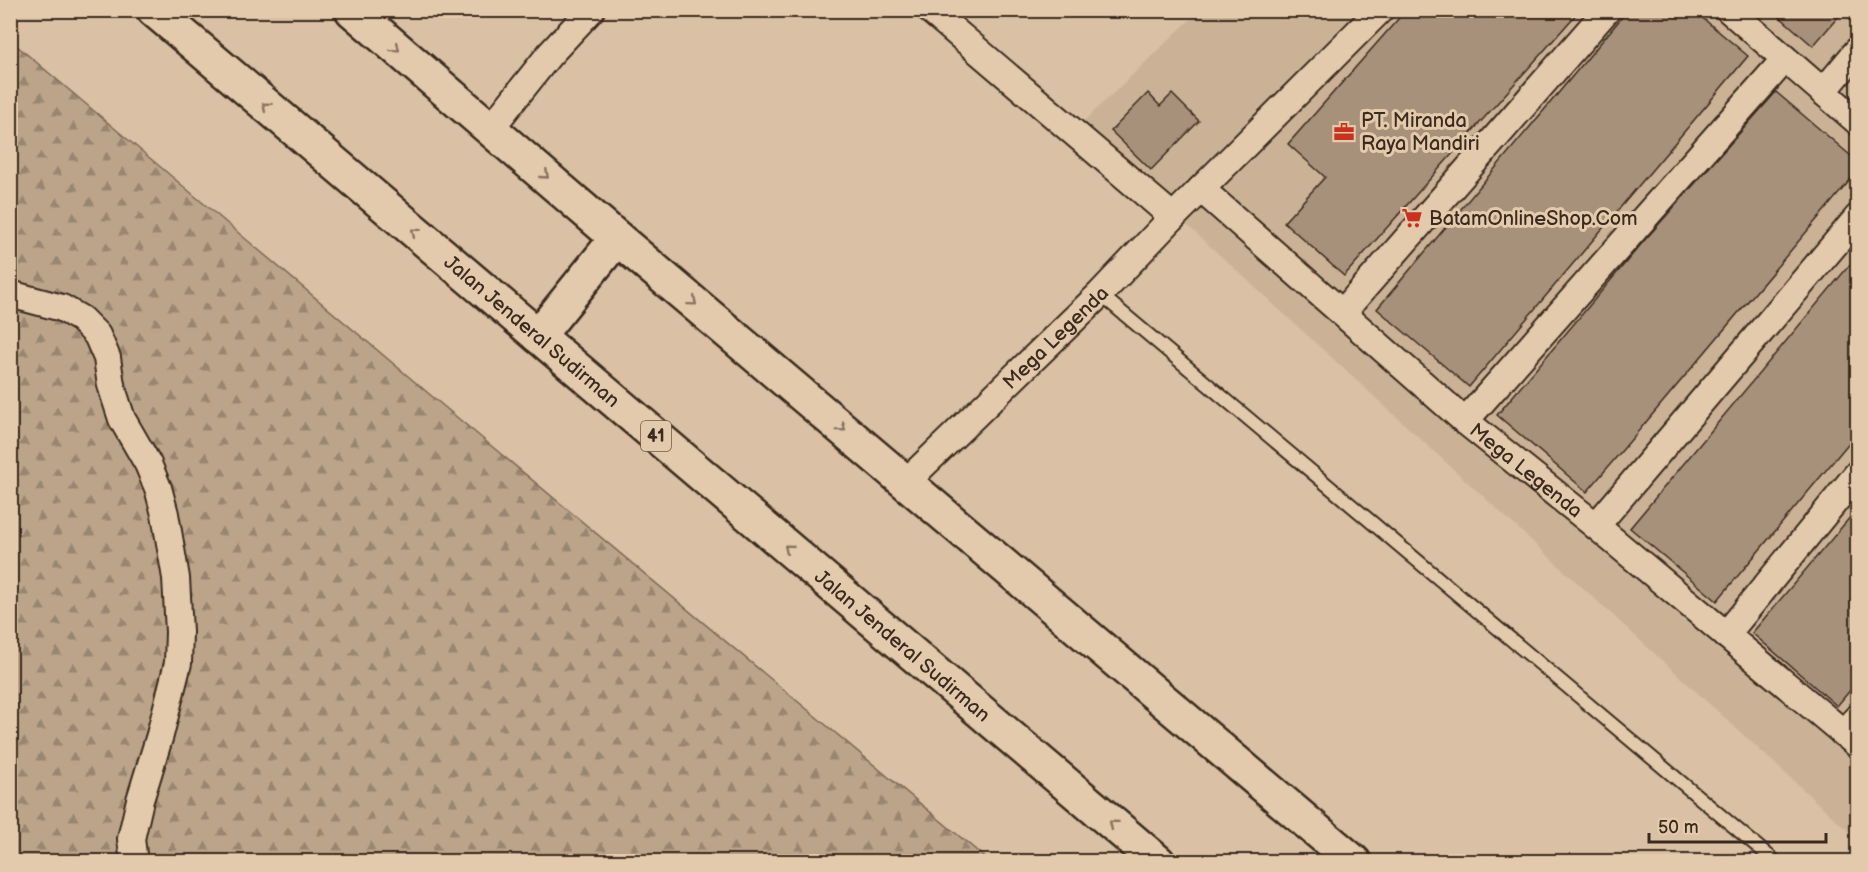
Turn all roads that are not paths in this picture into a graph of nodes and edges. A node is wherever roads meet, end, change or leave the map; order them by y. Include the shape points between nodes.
1 (154, 10) edge
2 (352, 10) edge
3 (591, 10) edge
4 (1380, 10) edge
5 (1607, 10) edge
6 (1729, 10) edge
7 (934, 12) edge
8 (1857, 50) edge
9 (1785, 59) junction
10 (1823, 92) junction
11 (1857, 122) edge
12 (491, 128) junction
13 (1201, 189) junction
14 (1173, 217) junction
15 (1857, 217) edge
16 (617, 238) junction
17 (10, 294) edge
18 (1100, 294) junction
19 (1343, 312) junction
20 (538, 336) junction
21 (1465, 421) junction
22 (1857, 473) edge
23 (906, 482) junction
24 (1596, 526) junction
25 (1726, 635) junction
26 (1853, 732) edge
27 (134, 861) edge
28 (1158, 861) edge
29 (1354, 861) edge
30 (1776, 861) edge

20 -> 1 highway, Jalan Jenderal Sudirman / 41
2 -> 12 highway
3 - 12 street
4 - 13 street, Mega Legenda
5 - 19 street
6 - 9 street
7 - 14 street
8 - 10 street
9 - 10 street
9 - 21 street
10 - 11 street
12 -> 16 highway
13 - 14 street, Mega Legenda
13 - 19 street, Mega Legenda
14 - 18 street, Mega Legenda
15 - 24 street
16 - 20 highway
16 -> 23 highway
17 - 27 street via 62,308 97,335 107,358 122,419 148,464 165,514 176,578 178,663 131,839
18 - 23 street, Mega Legenda
18 - 30 lane
19 - 21 street, Mega Legenda
28 -> 20 highway, Jalan Jenderal Sudirman / 41
21 - 24 street, Mega Legenda
22 - 25 street
23 - 29 highway
24 - 25 street, Mega Legenda
25 - 26 street, Mega Legenda

